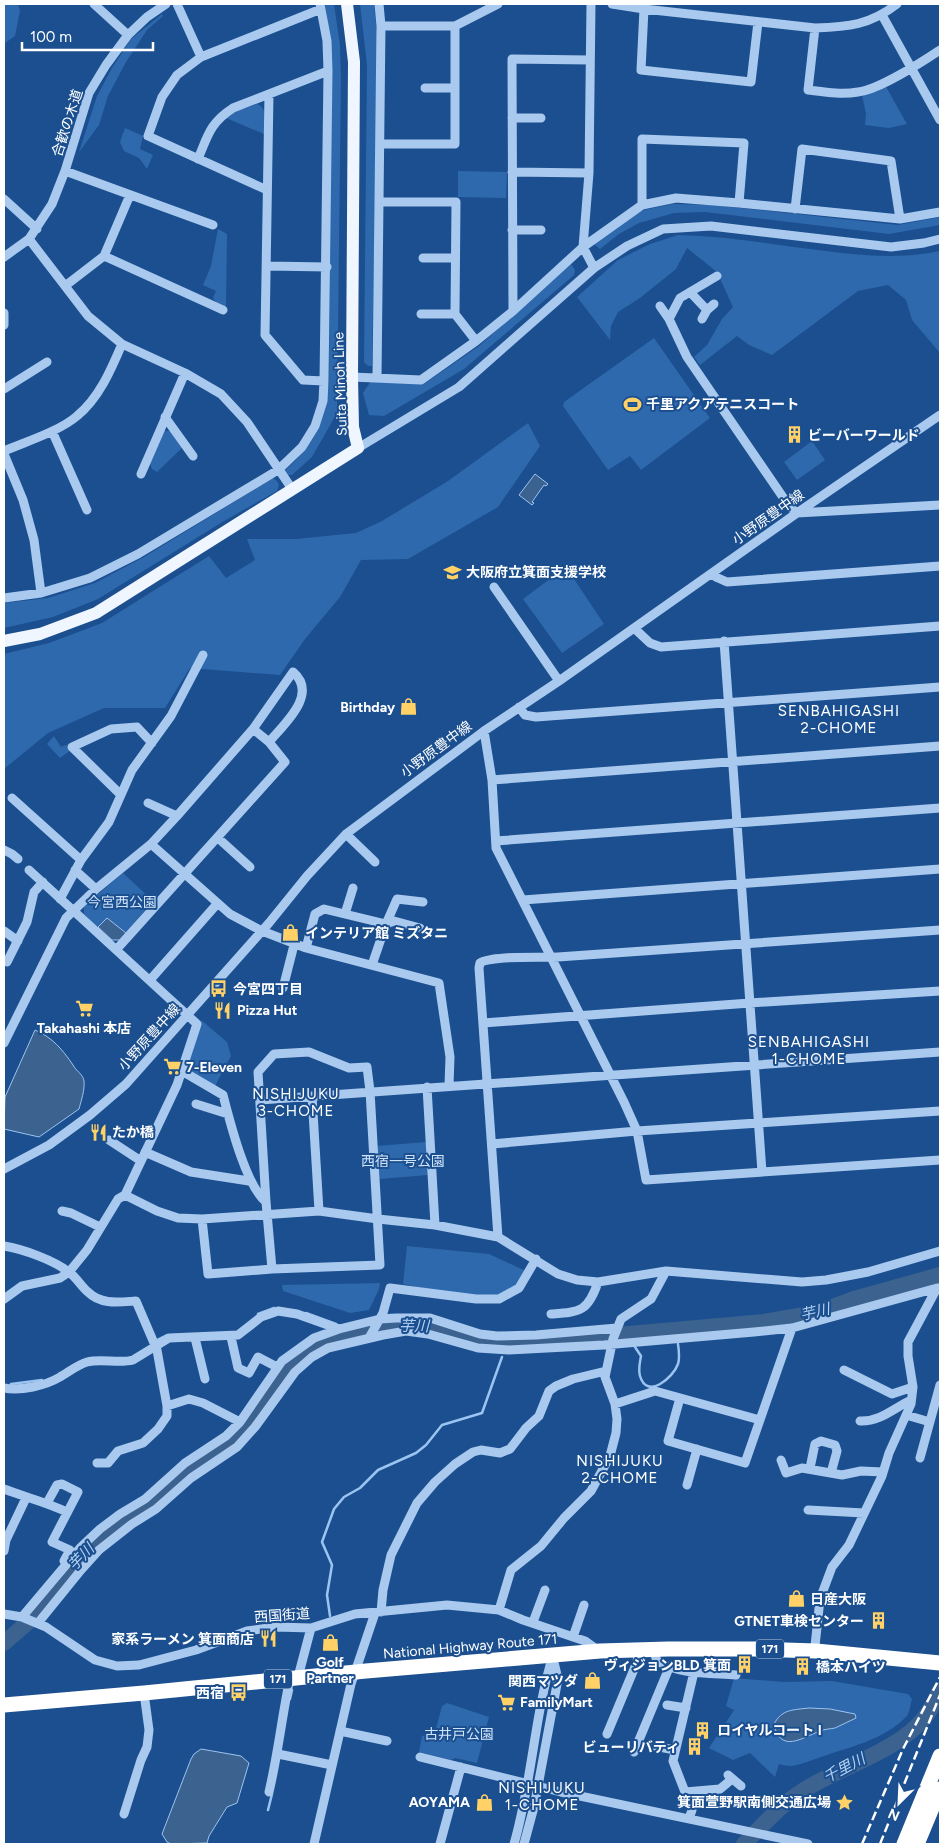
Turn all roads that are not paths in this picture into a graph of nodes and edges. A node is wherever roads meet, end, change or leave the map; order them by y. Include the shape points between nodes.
1 (94, 4) edge
2 (166, 4) edge
3 (178, 4) edge
4 (347, 4) edge
5 (379, 4) edge
6 (498, 4) edge
7 (592, 4) edge
8 (612, 4) edge
9 (897, 4) edge
10 (320, 6) edge
11 (644, 9) junction
12 (882, 15) junction
13 (758, 22) junction
14 (381, 26) junction
15 (455, 26) junction
16 (815, 28) junction
17 (128, 35) junction
18 (940, 50) edge
19 (201, 57) junction
20 (590, 60) junction
21 (911, 67) junction
22 (328, 71) junction
23 (425, 88) dead end
24 (455, 88) junction
25 (270, 94) junction
26 (512, 118) junction
27 (541, 118) dead end
28 (940, 120) edge
29 (380, 144) junction
30 (198, 159) junction
31 (66, 171) junction
32 (512, 172) junction
33 (589, 173) junction
34 (267, 190) junction
35 (130, 195) junction
36 (4, 199) edge
37 (380, 202) junction
38 (739, 203) junction
39 (642, 205) junction
40 (795, 209) junction
41 (940, 212) edge
42 (900, 220) junction
43 (213, 225) dead end
44 (36, 228) junction
45 (512, 230) junction
46 (540, 230) dead end
47 (29, 239) junction
48 (940, 239) edge
49 (583, 247) junction
50 (104, 256) junction
51 (4, 257) edge
52 (423, 258) dead end
53 (455, 258) junction
54 (268, 266) junction
55 (327, 268) junction
56 (594, 268) junction
57 (716, 276) dead end
58 (65, 286) junction
59 (690, 292) junction
60 (660, 306) dead end
61 (223, 310) dead end
62 (513, 310) junction
63 (4, 313) edge
64 (421, 314) dead end
65 (455, 314) junction
66 (669, 319) junction
67 (702, 319) dead end
68 (4, 325) edge
69 (476, 341) junction
70 (122, 344) junction
71 (48, 362) dead end
72 (185, 373) junction
73 (352, 377) junction
74 (377, 378) junction
75 (324, 381) junction
76 (4, 389) edge
77 (940, 415) edge
78 (165, 417) junction
79 (52, 431) junction
80 (358, 448) junction
81 (4, 453) edge
82 (193, 456) dead end
83 (278, 470) junction
84 (141, 474) dead end
85 (292, 490) junction
86 (940, 505) edge
87 (87, 510) dead end
88 (798, 513) junction
89 (940, 566) edge
90 (711, 574) junction
91 (494, 587) dead end
92 (41, 593) junction
93 (4, 598) edge
94 (940, 626) edge
95 (634, 628) junction
96 (4, 641) edge
97 (724, 641) junction
98 (203, 655) dead end
99 (559, 681) junction
100 (940, 687) edge
101 (728, 704) junction
102 (519, 708) junction
103 (253, 728) junction
104 (484, 731) junction
105 (269, 742) junction
106 (152, 743) junction
107 (940, 746) edge
108 (732, 762) junction
109 (492, 780) junction
110 (121, 795) junction
111 (12, 798) dead end
112 (148, 803) dead end
113 (940, 808) edge
114 (178, 816) junction
115 (737, 824) junction
116 (346, 834) junction
117 (218, 838) junction
118 (496, 841) junction
119 (151, 844) junction
120 (4, 850) edge
121 (18, 859) dead end
122 (81, 860) junction
123 (375, 862) dead end
124 (250, 867) dead end
125 (940, 868) edge
126 (29, 870) dead end
127 (75, 870) junction
128 (184, 874) junction
129 (42, 882) junction
130 (741, 884) junction
131 (353, 888) dead end
132 (96, 889) junction
133 (60, 899) junction
134 (522, 900) junction
135 (423, 902) dead end
136 (217, 904) junction
137 (74, 910) junction
138 (345, 914) junction
139 (386, 924) junction
140 (420, 928) dead end
141 (262, 930) junction
142 (940, 930) edge
143 (4, 931) edge
144 (18, 941) junction
145 (294, 944) junction
146 (745, 944) junction
147 (306, 948) junction
148 (116, 950) junction
149 (552, 957) junction
150 (7, 962) dead end
151 (372, 965) junction
152 (150, 980) junction
153 (283, 988) dead end
154 (940, 991) edge
155 (750, 1003) junction
156 (187, 1014) junction
157 (581, 1016) junction
158 (483, 1023) junction
159 (4, 1039) edge
160 (940, 1052) edge
161 (754, 1066) junction
162 (182, 1071) junction
163 (611, 1076) junction
164 (487, 1082) junction
165 (449, 1085) junction
166 (427, 1087) junction
167 (370, 1091) junction
168 (312, 1096) junction
169 (260, 1100) junction
170 (196, 1104) dead end
171 (940, 1111) edge
172 (228, 1114) junction
173 (758, 1124) junction
174 (637, 1131) junction
175 (109, 1140) dead end
176 (492, 1144) junction
177 (145, 1152) junction
178 (940, 1160) edge
179 (141, 1161) junction
180 (4, 1169) edge
181 (762, 1172) junction
182 (249, 1181) junction
183 (125, 1195) junction
184 (266, 1202) junction
185 (62, 1211) dead end
186 (319, 1211) junction
187 (268, 1215) junction
188 (202, 1219) junction
189 (378, 1219) junction
190 (435, 1225) junction
191 (100, 1227) junction
192 (498, 1237) junction
193 (4, 1246) edge
194 (940, 1251) edge
195 (536, 1259) junction
196 (272, 1269) junction
197 (666, 1271) junction
198 (69, 1272) junction
199 (598, 1282) junction
200 (938, 1288) edge
201 (4, 1300) edge
202 (551, 1314) dead end
203 (379, 1321) junction
204 (792, 1328) junction
205 (339, 1329) junction
206 (617, 1329) junction
207 (371, 1335) junction
208 (231, 1336) junction
209 (195, 1338) junction
210 (612, 1341) junction
211 (156, 1346) junction
212 (278, 1367) junction
213 (844, 1370) dead end
214 (606, 1371) junction
215 (205, 1379) dead end
216 (940, 1385) edge
217 (913, 1387) junction
218 (4, 1388) edge
219 (680, 1398) junction
220 (911, 1400) junction
221 (614, 1404) junction
222 (168, 1406) junction
223 (906, 1415) junction
224 (760, 1420) junction
225 (860, 1421) dead end
226 (240, 1422) junction
227 (930, 1422) junction
228 (697, 1449) junction
229 (920, 1458) dead end
230 (782, 1460) dead end
231 (97, 1463) dead end
232 (810, 1468) junction
233 (883, 1472) junction
234 (831, 1473) junction
235 (687, 1485) dead end
236 (4, 1489) edge
237 (26, 1498) junction
238 (47, 1503) junction
239 (808, 1510) dead end
240 (66, 1512) junction
241 (864, 1513) junction
242 (4, 1551) edge
243 (61, 1569) junction
244 (545, 1590) dead end
245 (584, 1605) dead end
246 (500, 1610) junction
247 (378, 1612) junction
248 (4, 1614) edge
249 (23, 1617) junction
250 (36, 1622) junction
251 (532, 1622) junction
252 (311, 1628) junction
253 (573, 1637) junction
254 (646, 1650) junction
255 (816, 1651) junction
256 (600, 1652) junction
257 (553, 1655) junction
258 (940, 1662) edge
259 (669, 1668) junction
260 (355, 1672) junction
261 (694, 1672) junction
262 (736, 1675) dead end
263 (294, 1678) junction
264 (144, 1693) junction
265 (4, 1705) edge
266 (667, 1705) dead end
267 (686, 1708) junction
268 (340, 1730) junction
269 (606, 1734) dead end
270 (387, 1741) dead end
271 (654, 1746) dead end
272 (675, 1750) junction
273 (634, 1752) dead end
274 (278, 1754) junction
275 (940, 1756) edge
276 (420, 1757) dead end
277 (332, 1765) junction
278 (461, 1767) junction
279 (528, 1783) junction
280 (538, 1786) junction
281 (741, 1786) dead end
282 (940, 1789) edge
283 (269, 1792) dead end
284 (685, 1792) junction
285 (124, 1814) dead end
286 (940, 1816) edge
287 (690, 1819) junction
288 (314, 1844) edge
289 (440, 1844) edge
290 (514, 1844) edge
291 (524, 1844) edge
292 (808, 1844) edge
293 (904, 1844) edge
294 (917, 1844) edge
295 (928, 1844) edge

1 - 17 street
2 - 17 street, 合歓の木道
3 - 19 street
4 - 73 main road, Suita Minoh Line via 354,62
5 - 14 street
6 - 15 street
7 - 20 street
8 - 11 street
9 - 12 street
10 - 19 street
10 - 22 street via 327,41
11 - 13 street
11 - 13 street via 641,70 751,82
12 - 16 street via 863,23
12 - 21 street
13 - 16 street
14 - 15 street
14 - 29 street
15 - 24 street
16 - 21 street via 808,90 843,94 859,92 875,88
17 - 31 street, 合歓の木道 via 90,93
18 - 21 street
19 - 30 street via 177,75 162,97 148,136
20 - 26 street via 512,59
20 - 33 street
21 - 28 street
22 - 25 street
22 - 55 street
23 - 24 street
24 - 29 street via 455,144
25 - 30 street via 221,116 211,127
25 - 34 street
26 - 27 street
26 - 32 street
29 - 37 street
30 - 34 street
31 - 35 street
31 - 44 street, 合歓の木道 via 52,204
32 - 33 street
32 - 45 street
33 - 49 street
34 - 54 street
35 - 43 street
35 - 50 street
36 - 44 street
37 - 53 street via 456,202
37 - 74 street
38 - 39 street via 676,198
38 - 39 street via 744,143 642,139
38 - 40 street
39 - 49 street
40 - 42 street
40 - 42 street via 802,149 891,161
41 - 42 street
44 - 47 street, 合歓の木道
45 - 46 street
45 - 62 street
47 - 51 street, 合歓の木道
47 - 58 street
48 - 56 street via 890,247 711,226 663,229 627,246
49 - 56 street
49 - 62 street
50 - 58 street
50 - 61 street
52 - 53 street
53 - 65 street
54 - 55 street
54 - 75 street via 266,335 302,380
55 - 75 street
56 - 80 street via 459,387
57 - 59 street
58 - 70 street via 88,316
59 - 66 street via 680,298
59 - 67 street via 711,307
60 - 66 street
62 - 69 street
63 - 68 street
64 - 65 street
65 - 69 street
66 - 88 street via 687,357 789,506
69 - 74 street via 421,380
70 - 72 street
70 - 79 street via 99,392 77,417
71 - 76 street
72 - 78 street
72 - 83 street via 221,394 246,422
73 - 74 street
73 - 80 main road, Suita Minoh Line
75 - 83 street via 315,426 302,447
77 - 88 street, 小野原豊中線
78 - 82 street
78 - 84 street
79 - 81 street
79 - 87 street
80 - 85 main road, Suita Minoh Line
81 - 92 street via 23,500 34,540
83 - 85 street
83 - 92 street via 138,554 90,578
85 - 96 main road, Suita Minoh Line via 96,613 40,634
86 - 88 street
88 - 90 street, 小野原豊中線
89 - 90 street via 728,582
90 - 95 street, 小野原豊中線
91 - 99 street
92 - 93 street
94 - 97 street
95 - 97 street via 650,643 661,647
95 - 99 street, 小野原豊中線
97 - 101 street
98 - 106 street via 171,716
99 - 102 street, 小野原豊中線
100 - 101 street
101 - 102 street via 536,717 525,715
101 - 108 street
102 - 104 street, 小野原豊中線
103 - 105 street
103 - 105 street via 293,672 301,678 300,705
103 - 114 street
104 - 109 street
104 - 116 street, 小野原豊中線
105 - 117 street via 285,762
106 - 110 street via 132,770
106 - 110 street via 137,727 111,729 72,747
107 - 108 street
108 - 109 street
108 - 115 street
109 - 118 street
110 - 122 street via 109,822
111 - 122 street
112 - 114 street
113 - 115 street
114 - 119 street
115 - 118 street
115 - 130 street
116 - 123 street
116 - 141 street, 小野原豊中線
117 - 124 street
117 - 128 street
118 - 134 street via 496,848
119 - 128 street
119 - 132 street
120 - 121 street
122 - 127 street
125 - 130 street
126 - 129 street
127 - 132 street
127 - 133 street
128 - 136 street
128 - 148 street
129 - 133 street
129 - 144 street via 34,892 27,922
130 - 134 street
130 - 146 street
131 - 138 street
132 - 137 street
133 - 137 street
134 - 149 street
135 - 139 street via 397,899
136 - 141 street
136 - 152 street
137 - 148 street
137 - 159 street via 66,918
138 - 139 street
138 - 147 street via 324,909 315,914
139 - 140 street via 394,922
139 - 151 street
141 - 145 street
141 - 156 street, 小野原豊中線
142 - 146 street
143 - 144 street
144 - 150 street
145 - 147 street
145 - 153 street
146 - 149 street
146 - 155 street
147 - 151 street
148 - 152 street
149 - 157 street
149 - 158 street via 481,962
151 - 165 street via 439,983 450,1057
152 - 156 street
154 - 155 street
155 - 157 street
155 - 161 street
156 - 162 street via 197,1024
156 - 180 street, 小野原豊中線 via 126,1084 90,1115 49,1146
157 - 158 street
157 - 163 street
158 - 164 street
160 - 161 street
161 - 163 street
161 - 173 street
162 - 172 street via 223,1095
162 - 177 street
163 - 164 street
163 - 174 street
164 - 165 street
164 - 176 street
165 - 166 street
166 - 167 street
166 - 190 street
167 - 168 street
167 - 169 street via 366,1067 349,1068 309,1052 274,1054 258,1072
167 - 189 street
168 - 169 street
168 - 186 street
169 - 184 street
170 - 172 street
171 - 173 street
172 - 182 street
173 - 174 street
173 - 181 street
174 - 176 street
174 - 181 street via 646,1180
175 - 179 street
176 - 192 street
177 - 179 street
177 - 182 street via 191,1172
178 - 181 street
179 - 183 street
182 - 184 street
183 - 188 street via 178,1218
183 - 191 street via 118,1199
184 - 187 street
185 - 191 street
186 - 187 street
186 - 189 street
187 - 188 street
187 - 196 street
188 - 196 street via 208,1274
189 - 190 street
189 - 196 street via 380,1265
190 - 192 street
191 - 198 street
192 - 195 street
193 - 198 street via 37,1255
194 - 197 street via 868,1272 802,1282
195 - 199 street via 558,1274
195 - 203 street via 519,1288 499,1298 476,1299 390,1288
197 - 199 street
197 - 206 street via 651,1299 623,1317
198 - 201 street via 60,1278 22,1286
198 - 211 street via 98,1299 136,1301
199 - 202 street via 593,1296 583,1308
200 - 204 street
200 - 217 street via 908,1342
203 - 205 street
203 - 206 street via 430,1318 497,1336
203 - 207 street
204 - 210 street
204 - 224 street
205 - 208 street via 297,1314 278,1312 266,1315 243,1332
205 - 212 street via 307,1342
206 - 210 street
207 - 210 street via 413,1331 478,1348 509,1350
207 - 250 street via 328,1348 306,1362 237,1447 107,1543
208 - 209 street
208 - 212 street via 238,1368 250,1373 258,1357
209 - 211 street via 169,1338
209 - 215 street
210 - 214 street
211 - 218 street via 127,1362 90,1361 49,1382
211 - 222 street
212 - 226 street
213 - 217 street via 892,1394
214 - 221 street via 606,1385
214 - 247 street via 556,1386 549,1391 538,1417 509,1450 500,1453 477,1451 455,1464 435,1482 417,1503 391,1555
216 - 227 street
217 - 220 street
219 - 221 street via 655,1391
219 - 224 street
219 - 228 street via 668,1441
220 - 223 street
220 - 225 street via 870,1422
221 - 246 street via 617,1424 612,1452 597,1483 541,1546 512,1568
222 - 226 street via 189,1400 203,1403
222 - 231 street via 167,1416 143,1443 118,1451 108,1463
223 - 227 street
223 - 233 street
224 - 228 street via 746,1463
226 - 243 street via 226,1436 179,1468 145,1499 100,1529
227 - 229 street
228 - 235 street
230 - 232 street via 786,1474
232 - 234 street
232 - 234 street via 816,1444 821,1441 835,1445 837,1451
233 - 234 street
233 - 241 street
236 - 237 street
237 - 238 street
237 - 242 street
238 - 240 street
238 - 240 street via 57,1484 62,1484 78,1492
239 - 241 street
240 - 243 street via 52,1542 70,1550
241 - 255 street via 849,1545 832,1567 820,1599
243 - 249 street
244 - 251 street
245 - 253 street
246 - 247 street, 西国街道 via 447,1605
246 - 251 street, 西国街道
247 - 252 street, 西国街道 via 355,1614
247 - 260 street
248 - 249 street, 西国街道
249 - 250 street, 西国街道
250 - 252 street, 西国街道 via 95,1660 124,1667 196,1650 247,1631 276,1627
251 - 253 street, 西国街道
252 - 263 street
253 - 256 street, 西国街道
254 - 255 highway, National Highway Route 171 / 171
254 - 256 highway, National Highway Route 171 / 171
254 - 259 street
254 - 269 street via 637,1662
255 - 258 highway, National Highway Route 171 / 171
256 - 257 highway, National Highway Route 171 / 171
257 - 260 highway, National Highway Route 171 / 171
257 - 279 street via 545,1680
257 - 280 street via 558,1679
259 - 261 street
259 - 273 street
260 - 263 highway, National Highway Route 171 / 171
260 - 268 street
261 - 262 street
261 - 267 street
263 - 264 highway, National Highway Route 171 / 171
263 - 274 street via 282,1718
264 - 265 highway, National Highway Route 171 / 171
264 - 285 street via 150,1730
266 - 267 street
267 - 272 street
268 - 270 street
268 - 277 street
271 - 272 street
272 - 284 street via 673,1761
274 - 277 street
274 - 283 street
275 - 293 highway
276 - 278 street
277 - 288 street
278 - 279 street
278 - 289 street
279 - 280 street
279 - 290 street
280 - 287 street
280 - 291 street
281 - 284 street via 730,1777 720,1789
282 - 294 highway
284 - 287 street via 692,1810
286 - 295 highway
287 - 292 street

